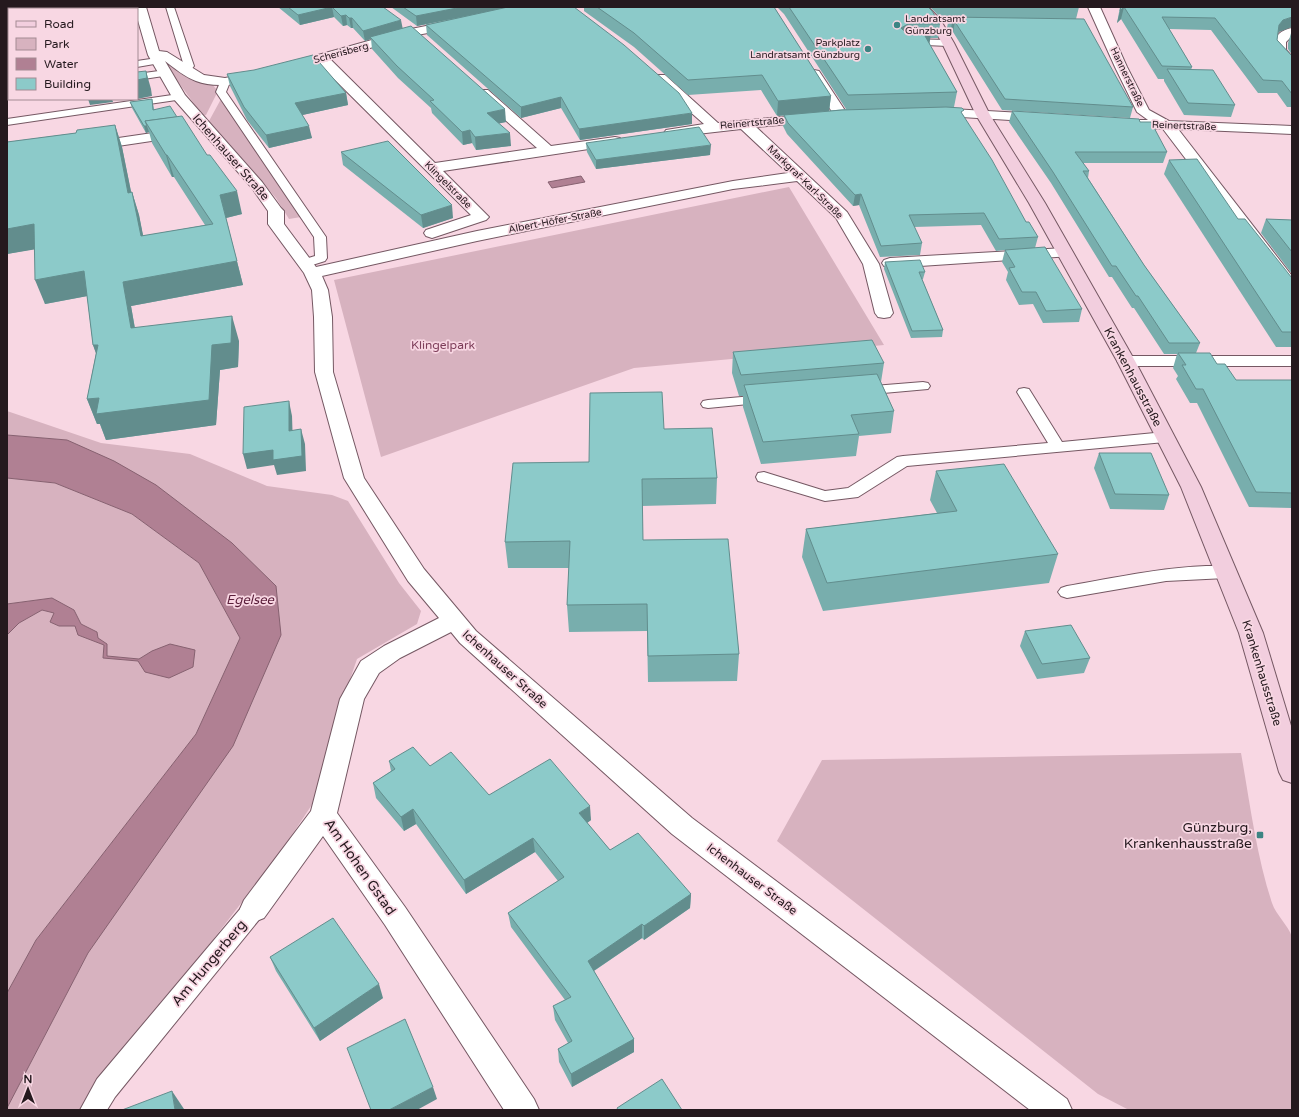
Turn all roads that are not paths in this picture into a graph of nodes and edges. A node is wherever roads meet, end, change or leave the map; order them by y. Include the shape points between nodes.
1 (140, 7) edge
2 (170, 7) edge
3 (921, 7) edge
4 (1094, 7) edge
5 (464, 22) edge
6 (936, 22) junction
7 (403, 23) dead end
8 (951, 23) edge
9 (1086, 24) edge
10 (1102, 25) junction
11 (415, 32) junction
12 (1292, 32) edge
13 (426, 42) edge
14 (906, 42) edge
15 (948, 43) junction
16 (321, 58) junction
17 (160, 64) edge
18 (808, 64) edge
19 (1292, 64) edge
20 (648, 68) edge
21 (138, 76) edge
22 (225, 82) junction
23 (474, 85) edge
24 (179, 97) junction
25 (922, 113) edge
26 (856, 115) edge
27 (983, 115) junction
28 (841, 116) junction
29 (1052, 119) edge
30 (7, 122) edge
31 (1106, 122) edge
32 (744, 124) junction
33 (1168, 126) junction
34 (715, 127) junction
35 (207, 130) junction
36 (1292, 130) edge
37 (655, 135) edge
38 (632, 138) edge
39 (75, 148) edge
40 (547, 150) junction
41 (431, 168) junction
42 (799, 176) junction
43 (1065, 253) junction
44 (355, 263) junction
45 (871, 264) junction
46 (309, 268) junction
47 (1292, 287) edge
48 (884, 313) dead end
49 (1126, 361) junction
50 (1292, 361) edge
51 (923, 386) dead end
52 (851, 392) edge
53 (1024, 392) dead end
54 (780, 398) edge
55 (708, 404) dead end
56 (1165, 437) junction
57 (1058, 447) junction
58 (764, 476) dead end
59 (1226, 572) junction
60 (1067, 592) dead end
61 (454, 620) junction
62 (1292, 772) edge
63 (323, 815) junction
64 (254, 909) joint
65 (93, 1110) edge
66 (523, 1110) edge
67 (1056, 1110) edge

1 - 17 street, Ichenhauser Straße
2 - 17 lane via 189,66
3 - 6 street, Krankenhausstraße
4 - 10 street, Hannerstraße
5 - 11 street, Scherisberg
6 - 8 street
6 - 15 street, Krankenhausstraße
7 - 11 street
9 - 10 street
10 - 33 street, Hannerstraße via 1144,112
11 - 13 street
11 - 16 street, Scherisberg
12 - 19 street via 1287,33 1280,41 1280,51
14 - 15 lane
15 - 27 street, Krankenhausstraße
16 - 22 street, Scherisberg
16 - 41 street, Klingelstraße
17 - 21 lane
17 - 22 street, Scherisberg via 200,78
17 - 24 street, Ichenhauser Straße
18 - 28 street
20 - 34 street
22 - 46 lane via 221,92 320,238 321,258
23 - 40 street
24 - 30 lane
24 - 35 street, Ichenhauser Straße
25 - 27 street
26 - 28 street, Reinertstraße
27 - 29 street
27 - 43 street, Krankenhausstraße
28 - 32 street, Reinertstraße
31 - 33 street, Reinertstraße
32 - 34 street, Reinertstraße
32 - 42 street, Markgraf-Karl-Straße
33 - 36 street, Reinertstraße
33 - 47 street, Hannerstraße
34 - 37 street, Reinertstraße
35 - 39 street
35 - 46 street, Ichenhauser Straße via 257,185 276,211 276,224
38 - 40 street
40 - 41 street
41 - 44 street, Klingelstraße via 480,217 391,246
42 - 44 street, Albert-Höfer-Straße via 725,187
42 - 45 street, Markgraf-Karl-Straße via 842,215
43 - 45 street
43 - 49 street, Krankenhausstraße
44 - 46 street, Albert-Höfer-Straße
45 - 48 street, Markgraf-Karl-Straße
46 - 61 street, Ichenhauser Straße via 320,290 324,372 354,478 416,575
49 - 50 street
49 - 56 street, Krankenhausstraße
51 - 52 lane
53 - 57 lane
54 - 55 lane
56 - 57 lane
56 - 59 street, Krankenhausstraße via 1191,487
57 - 58 lane via 902,461 852,493 825,496
59 - 60 lane via 1177,573
59 - 62 street, Krankenhausstraße via 1251,633
61 - 63 street, Am Hohen Gstad via 392,652 370,667 352,699
61 - 67 street, Ichenhauser Straße via 468,636 682,826
63 - 64 street, Am Hungerberg
63 - 66 street, Am Hohen Gstad via 395,916
64 - 65 lane, Am Hungerberg via 106,1088

